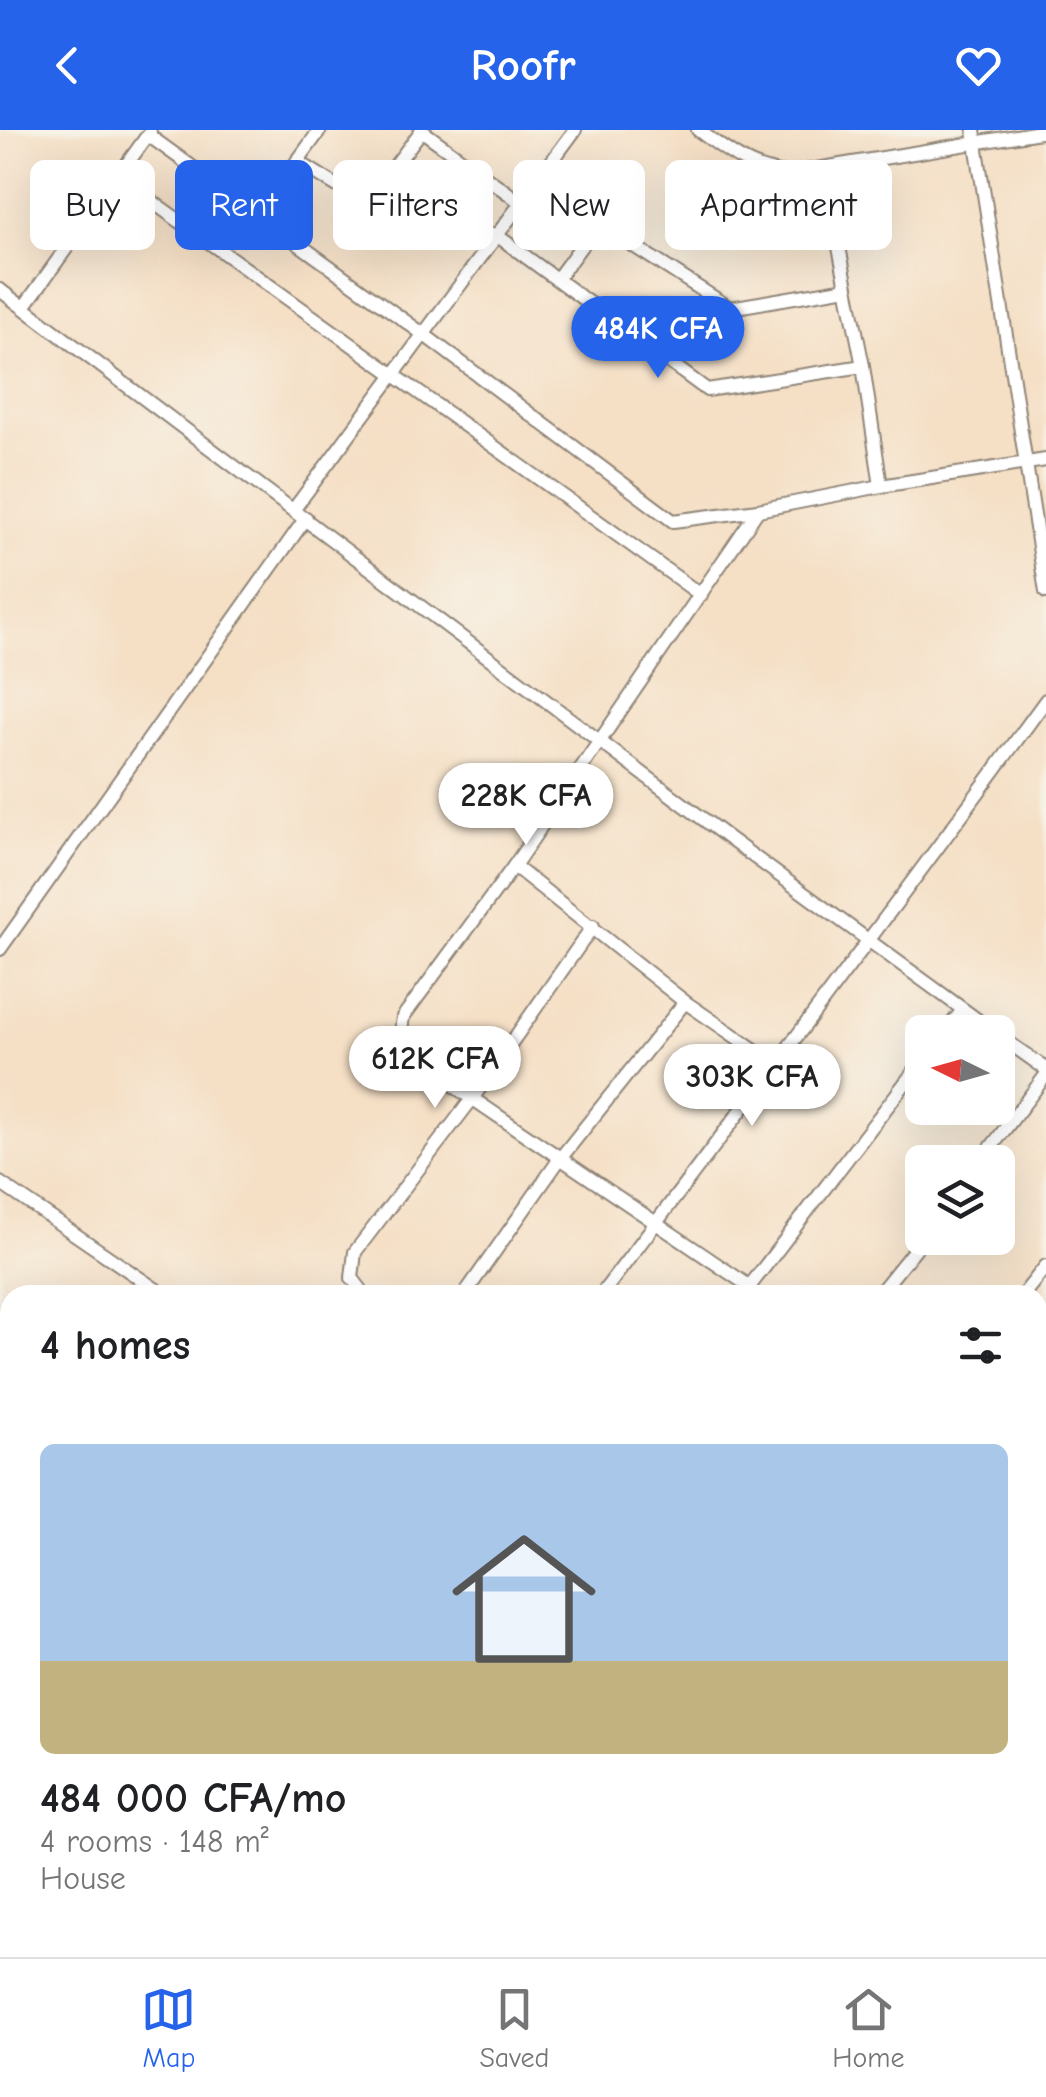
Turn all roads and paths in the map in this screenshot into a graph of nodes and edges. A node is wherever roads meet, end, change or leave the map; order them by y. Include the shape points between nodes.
1 (320, 130) edge
2 (421, 130) edge
3 (575, 130) edge
4 (698, 130) edge
5 (1046, 131) edge
6 (150, 133) edge
7 (976, 137) edge
8 (130, 160) edge
9 (184, 160) edge
10 (298, 160) edge
11 (552, 160) edge
12 (740, 160) edge
13 (862, 160) edge
14 (313, 171) edge
15 (513, 197) edge
16 (155, 203) edge
17 (513, 211) edge
18 (496, 234) junction
19 (65, 250) edge
20 (304, 250) edge
21 (839, 250) edge
22 (556, 280) junction
23 (847, 288) junction
24 (0, 290) edge
25 (24, 308) junction
26 (423, 334) junction
27 (862, 366) junction
28 (391, 374) junction
29 (1046, 460) edge
30 (1028, 463) junction
31 (881, 486) junction
32 (294, 509) junction
33 (758, 510) junction
34 (306, 518) junction
35 (1046, 592) edge
36 (701, 596) junction
37 (1046, 700) edge
38 (600, 740) junction
39 (514, 866) junction
40 (593, 926) junction
41 (872, 940) junction
42 (0, 949) edge
43 (685, 1002) junction
44 (962, 1010) junction
45 (958, 1015) edge
46 (969, 1015) edge
47 (1015, 1048) edge
48 (774, 1063) junction
49 (1046, 1072) edge
50 (905, 1083) edge
51 (472, 1099) junction
52 (992, 1145) edge
53 (559, 1160) junction
54 (0, 1182) edge
55 (657, 1222) junction
56 (910, 1255) edge
57 (149, 1285) edge
58 (357, 1285) edge
59 (471, 1285) edge
60 (610, 1285) edge
61 (738, 1285) edge
62 (751, 1285) edge
63 (886, 1285) edge

1 - 10 street
2 - 14 street via 368,204
2 - 15 street
3 - 11 street
4 - 12 street
5 - 7 street
6 - 8 street
6 - 9 street
7 - 13 street
7 - 30 street
16 - 28 street
17 - 18 street
18 - 22 street
18 - 26 street
19 - 25 street
20 - 26 street
21 - 23 street
22 - 23 street via 598,223 730,308
22 - 27 street via 706,390
23 - 27 street
24 - 25 street
25 - 32 street
26 - 28 street
26 - 33 street via 673,521
27 - 31 street
28 - 32 street
28 - 36 street
29 - 30 street
30 - 31 street
30 - 35 street
31 - 33 street
32 - 34 street
33 - 36 street
34 - 38 street
34 - 42 street
36 - 38 street
37 - 41 street
38 - 39 street
38 - 41 street
39 - 40 street
39 - 51 street via 400,1029 418,1061
40 - 43 street
40 - 51 street
41 - 44 street
41 - 48 street
43 - 48 street
43 - 53 street
44 - 45 street
44 - 46 street
47 - 49 street
48 - 55 street
49 - 52 street
50 - 62 street
51 - 53 street
51 - 58 street via 355,1252
53 - 55 street
53 - 59 street
54 - 57 street
55 - 60 street
55 - 61 street
56 - 63 street

